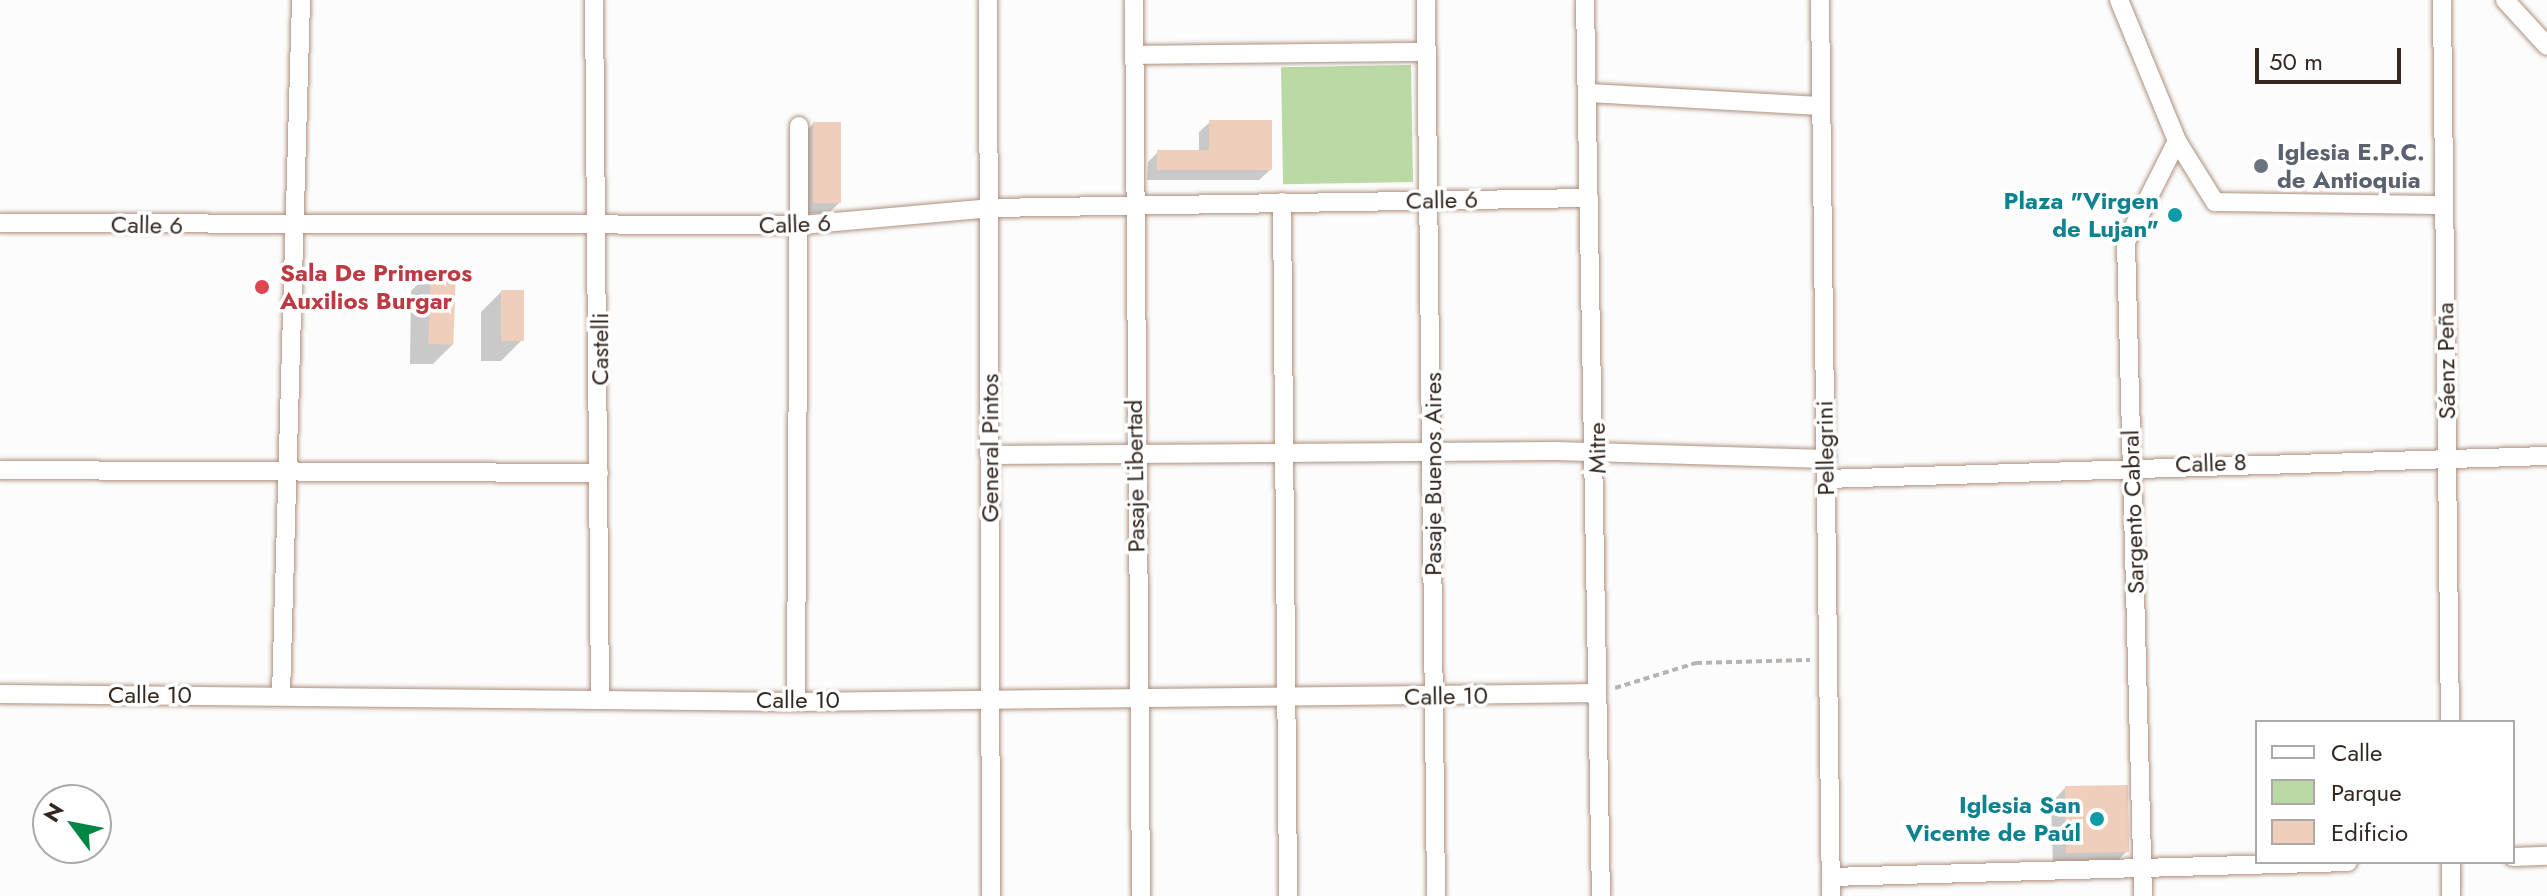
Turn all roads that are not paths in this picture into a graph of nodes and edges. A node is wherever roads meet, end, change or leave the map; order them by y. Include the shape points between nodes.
1 (301, 0) edge
2 (594, 0) edge
3 (988, 0) edge
4 (1134, 0) edge
5 (1426, 0) edge
6 (1585, 0) edge
7 (1820, 0) edge
8 (2119, 0) edge
9 (2442, 0) edge
10 (2505, 0) edge
11 (2547, 46) edge
12 (1426, 52) junction
13 (1134, 55) junction
14 (1589, 93) junction
15 (1820, 106) junction
16 (799, 126) dead end
17 (2177, 141) junction
18 (1589, 198) junction
19 (1427, 200) junction
20 (1282, 202) junction
21 (1133, 205) junction
22 (2444, 205) junction
23 (991, 208) junction
24 (0, 223) edge
25 (802, 225) junction
26 (295, 227) junction
27 (598, 227) junction
28 (1286, 451) junction
29 (1135, 452) junction
30 (1435, 452) junction
31 (989, 455) junction
32 (2448, 456) junction
33 (2547, 456) edge
34 (1598, 457) junction
35 (1826, 459) junction
36 (2131, 465) junction
37 (0, 470) edge
38 (288, 473) junction
39 (599, 473) junction
40 (1826, 479) junction
41 (1596, 693) junction
42 (0, 694) edge
43 (281, 695) junction
44 (989, 696) junction
45 (1286, 696) junction
46 (1433, 696) junction
47 (1138, 697) junction
48 (600, 698) junction
49 (796, 702) junction
50 (2450, 720) edge
51 (2547, 856) edge
52 (2515, 857) edge
53 (2255, 863) edge
54 (2451, 864) edge
55 (2143, 865) junction
56 (1831, 877) junction
57 (991, 896) edge
58 (1141, 896) edge
59 (1288, 896) edge
60 (1436, 896) edge
61 (1601, 896) edge
62 (1831, 896) edge
63 (2143, 896) edge
64 (2451, 896) edge

1 - 26 street
2 - 27 street, Castelli
3 - 23 street, General Pintos
4 - 13 street, Pasaje Libertad
5 - 12 street, Pasaje Buenos Aires
6 - 14 street, Mitre
7 - 15 street, Pellegrini
8 - 17 street
9 - 22 street, Sáenz Peña
10 - 11 street
12 - 13 street
12 - 19 street, Pasaje Buenos Aires
13 - 21 street, Pasaje Libertad
14 - 15 street
14 - 18 street, Mitre
15 - 35 street, Pellegrini
16 - 25 street
17 - 22 street via 2209,194 2233,207
17 - 36 street, Sargento Cabral via 2126,242
18 - 19 street, Calle 6
18 - 34 street, Mitre
19 - 20 street, Calle 6
19 - 30 street, Pasaje Buenos Aires
20 - 21 street, Calle 6
20 - 28 street
21 - 23 street, Calle 6
21 - 29 street, Pasaje Libertad
22 - 32 street, Sáenz Peña
23 - 25 street, Calle 6
23 - 31 street, General Pintos
24 - 26 street, Calle 6
25 - 27 street, Calle 6
25 - 49 street
26 - 27 street, Calle 6
26 - 38 street
27 - 39 street, Castelli
28 - 29 street
28 - 30 street
28 - 45 street
29 - 31 street
29 - 47 street, Pasaje Libertad
30 - 34 street
30 - 46 street, Pasaje Buenos Aires
31 - 44 street, General Pintos
32 - 33 street, Calle 8
32 - 36 street, Calle 8
32 - 50 street, Sáenz Peña
34 - 35 street
34 - 41 street, Mitre
35 - 40 street, Pellegrini
36 - 40 street, Calle 8
36 - 55 street, Sargento Cabral
37 - 38 street
38 - 39 street
38 - 43 street
39 - 48 street, Castelli
40 - 56 street, Pellegrini
41 - 46 street, Calle 10
41 - 61 street, Mitre
42 - 43 street, Calle 10
43 - 48 street, Calle 10
44 - 47 street, Calle 10
44 - 49 street, Calle 10
44 - 57 street, General Pintos
45 - 46 street, Calle 10
45 - 47 street, Calle 10
45 - 59 street
46 - 60 street, Pasaje Buenos Aires
47 - 58 street, Pasaje Libertad
48 - 49 street, Calle 10
51 - 52 street
53 - 55 street
54 - 64 street
55 - 56 street
55 - 63 street, Sargento Cabral
56 - 62 street, Pellegrini

